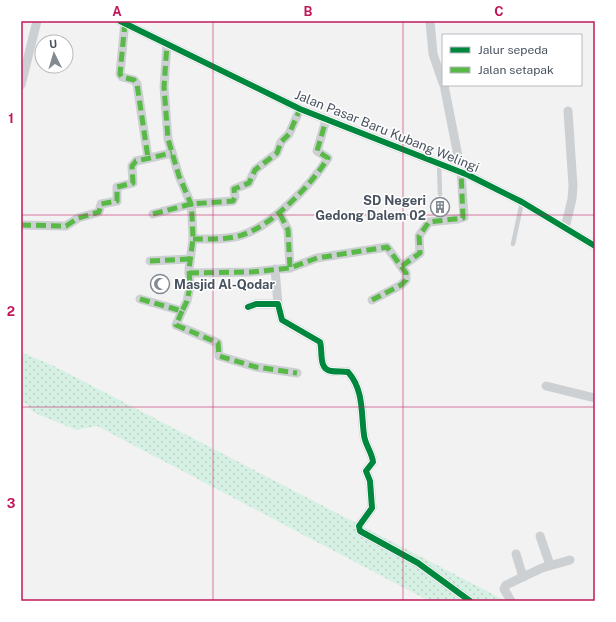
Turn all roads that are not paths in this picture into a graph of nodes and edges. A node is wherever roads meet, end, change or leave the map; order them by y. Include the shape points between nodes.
1 (37, 21) edge
2 (123, 21) edge
3 (430, 21) edge
4 (167, 44) junction
5 (442, 81) edge
6 (21, 85) edge
7 (443, 86) edge
8 (300, 109) junction
9 (568, 111) dead end
10 (326, 120) junction
11 (172, 153) junction
12 (148, 158) junction
13 (439, 163) junction
14 (461, 171) junction
15 (440, 194) dead end
16 (522, 202) junction
17 (191, 204) junction
18 (153, 214) dead end
19 (280, 214) junction
20 (21, 225) edge
21 (565, 228) junction
22 (193, 239) junction
23 (513, 244) dead end
24 (595, 246) edge
25 (189, 259) junction
26 (150, 261) dead end
27 (402, 266) junction
28 (290, 268) junction
29 (275, 269) junction
30 (189, 273) junction
31 (140, 298) dead end
32 (372, 300) dead end
33 (278, 304) junction
34 (248, 307) dead end
35 (182, 311) junction
36 (296, 373) dead end
37 (546, 386) dead end
38 (595, 398) edge
39 (540, 536) dead end
40 (516, 554) dead end
41 (570, 560) dead end
42 (550, 565) junction
43 (523, 577) junction
44 (470, 601) edge
45 (511, 601) edge

1 - 6 street
2 - 4 street, Jalan Pasar Baru Kubang Welingi
2 - 12 street via 120,74 122,78 134,80 137,84
3 - 5 street via 433,54
4 - 8 street, Jalan Pasar Baru Kubang Welingi
4 - 11 street via 164,101
7 - 14 street
8 - 10 street, Jalan Pasar Baru Kubang Welingi
8 - 17 street via 290,134 284,137 277,153 255,170 249,183 234,189 236,197 233,201
9 - 21 street via 573,186
10 - 13 street, Jalan Pasar Baru Kubang Welingi
10 - 19 street via 317,151 328,158 314,180
11 - 12 street
11 - 17 street
12 - 20 street via 134,162 133,183 117,188 117,200 101,204 99,212 78,218 66,226
13 - 14 street, Jalan Pasar Baru Kubang Welingi
13 - 15 lane
14 - 16 street, Jalan Pasar Baru Kubang Welingi
14 - 27 street via 463,218 429,222 419,236 420,253
16 - 21 street, Jalan Pasar Baru Kubang Welingi
16 - 23 lane
17 - 18 street
17 - 22 street
19 - 22 street via 241,236
19 - 28 street via 288,230
21 - 24 street, Jalan Pasar Baru Kubang Welingi
22 - 25 street
25 - 26 street
25 - 30 street
27 - 28 street via 390,250 384,247 317,258
27 - 32 street via 406,280
28 - 29 street
29 - 30 street
29 - 33 street
30 - 35 street via 188,301
31 - 35 street
33 - 34 street via 256,304
33 - 44 street via 282,320 320,342 322,362 326,368 331,371 348,372 357,388 363,410 364,435 373,462 366,471 370,481 372,508 359,526 360,530 418,563
35 - 36 street via 176,325 218,343 219,356 252,366
37 - 38 street
39 - 42 street
40 - 43 street
41 - 42 street
42 - 43 street
43 - 45 street via 504,586

